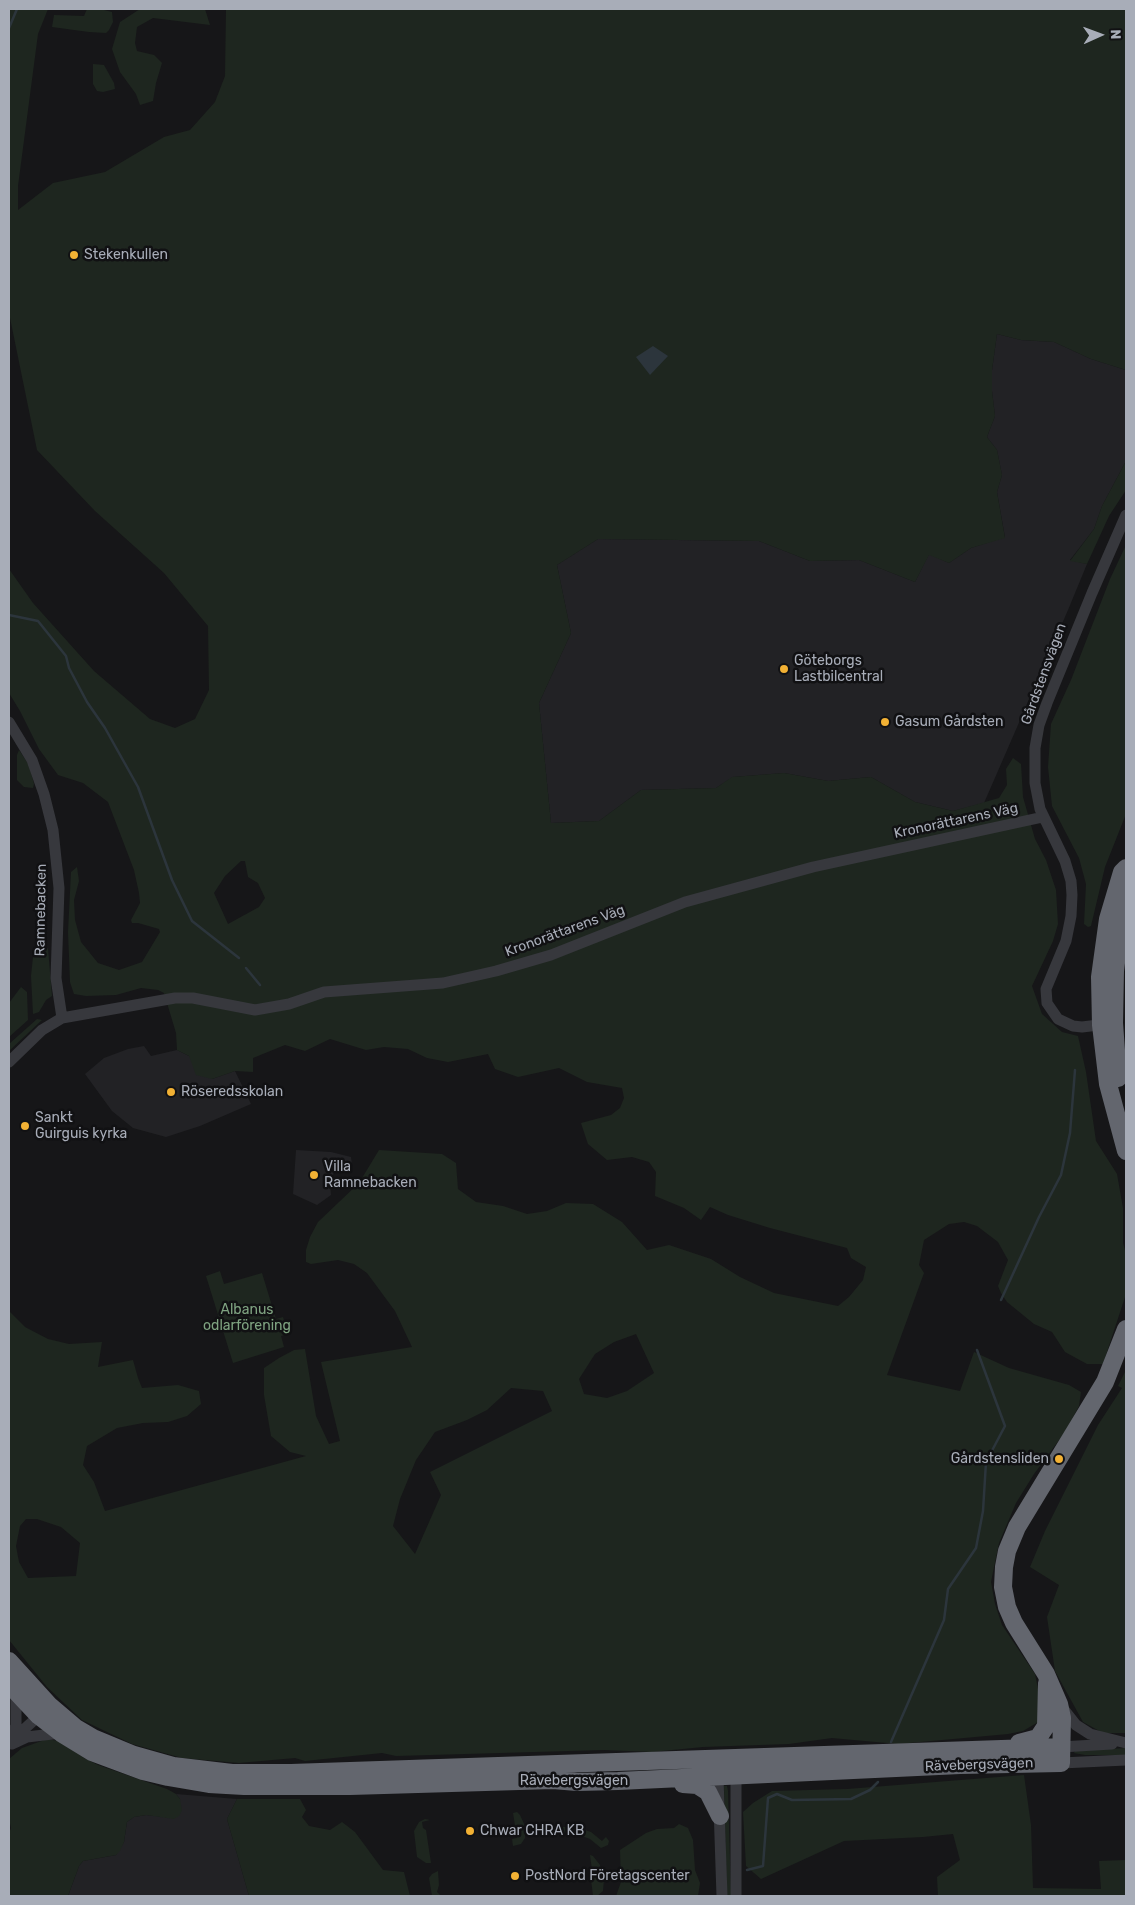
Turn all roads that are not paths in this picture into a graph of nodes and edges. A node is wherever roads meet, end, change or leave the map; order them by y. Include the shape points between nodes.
1 (1126, 515) edge
2 (9, 722) edge
3 (1043, 817) junction
4 (1126, 868) edge
5 (1126, 897) edge
6 (1118, 921) edge
7 (62, 1018) junction
8 (1107, 1024) junction
9 (9, 1062) edge
10 (1126, 1118) edge
11 (1126, 1151) edge
12 (1126, 1329) edge
13 (9, 1661) edge
14 (1046, 1674) junction
15 (12, 1689) edge
16 (1059, 1704) junction
17 (44, 1710) junction
18 (61, 1733) junction
19 (9, 1738) edge
20 (1126, 1743) edge
21 (9, 1744) edge
22 (990, 1749) junction
23 (1061, 1755) junction
24 (725, 1757) junction
25 (1126, 1760) edge
26 (736, 1776) junction
27 (718, 1777) junction
28 (649, 1780) junction
29 (720, 1816) junction
30 (722, 1896) edge
31 (736, 1896) edge

1 - 3 street, Gårdstensvägen via 1039,724 1035,783
2 - 7 street, Ramnebacken via 32,760 53,830 59,888 56,978
3 - 7 street, Kronorättarens Väg via 814,867 685,902 551,955 442,983 324,992 289,1004 255,1010 193,998 175,998
3 - 8 street, Gårdstensvägen via 1065,861 1072,895 1066,941 1046,989 1047,1004 1065,1023 1082,1027
4 - 6 highway via 1122,872
5 - 6 highway
6 - 8 highway
7 - 9 street via 42,1030
8 - 10 highway
8 - 11 highway via 1108,1084
12 - 14 highway via 1105,1382 1017,1527 1007,1551 1003,1587 1007,1607
13 - 17 highway
14 - 16 highway
14 - 22 highway via 1048,1706 1042,1733 1028,1742
15 - 17 highway
15 - 19 street via 16,1726
16 - 20 street, Rävebergsvägen via 1076,1725 1090,1734
16 - 23 highway
17 - 18 highway, Rävebergsvägen
17 - 21 street
17 - 24 highway, Rävebergsvägen via 93,1738 134,1755 173,1766 232,1772 291,1773
18 - 21 street via 27,1737
18 - 28 highway, Rävebergsvägen via 92,1752 123,1764 168,1778 209,1784 350,1786
20 - 23 street, Rävebergsvägen
22 - 23 highway, Rävebergsvägen
22 - 24 highway, Rävebergsvägen
23 - 25 street, Rävebergsvägen
23 - 26 highway, Rävebergsvägen via 960,1765
24 - 26 street
24 - 27 street
26 - 27 highway, Rävebergsvägen
26 - 31 street
27 - 28 highway, Rävebergsvägen
27 - 29 street
28 - 29 highway via 658,1784 703,1788
29 - 30 street

